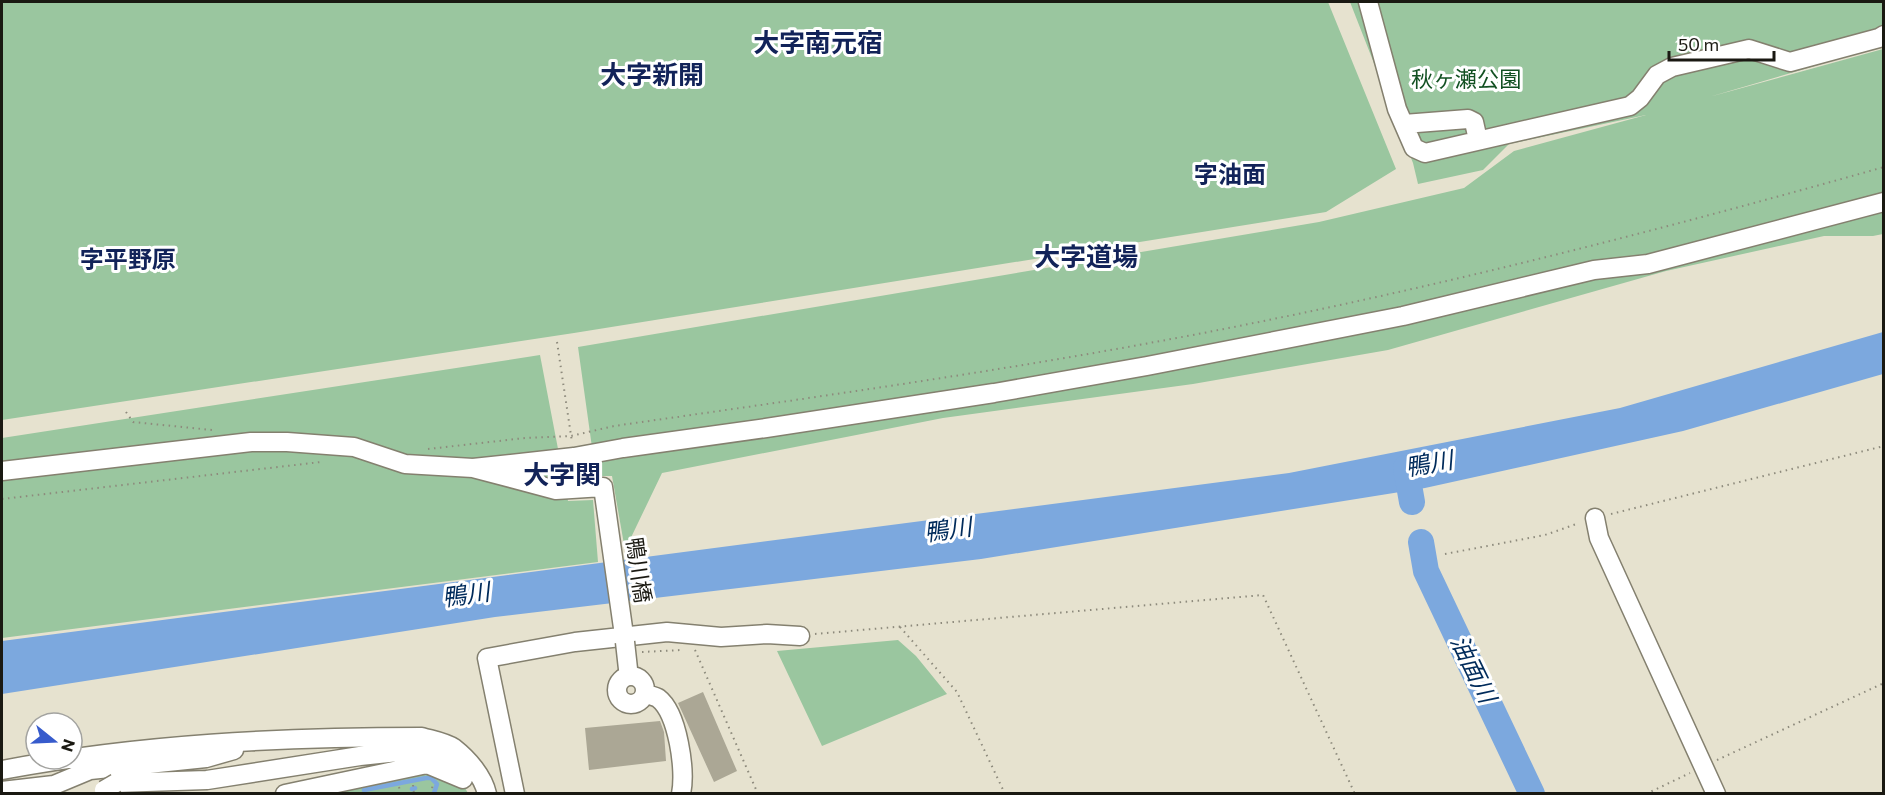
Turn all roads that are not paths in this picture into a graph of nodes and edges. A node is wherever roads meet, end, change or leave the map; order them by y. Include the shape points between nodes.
1 (1368, 2) edge
2 (1884, 35) edge
3 (1404, 124) junction
4 (1478, 140) junction
5 (1884, 202) edge
6 (473, 468) junction
7 (2, 471) edge
8 (1594, 518) road end
9 (800, 636) road end
10 (628, 641) junction
11 (628, 672) junction
12 (645, 693) junction
13 (264, 741) junction
14 (2, 770) edge
15 (108, 785) edge
16 (473, 788) edge
17 (2, 791) edge
18 (285, 794) edge
19 (487, 794) edge
20 (515, 794) edge
21 (681, 794) edge
22 (1716, 794) edge

1 - 3 street
2 - 4 street via 1790,62 1749,49 1672,67 1657,75 1630,106
3 - 4 street via 1468,119 1474,122
3 - 4 street via 1414,148 1425,153
5 - 6 street via 1648,264 1594,270 1403,316 1147,366 766,428
6 - 7 street via 405,464 354,447 251,442
6 - 10 street, 鴨川橋 via 556,490 603,487
8 - 22 street via 1599,538
9 - 10 street via 721,637 667,632
10 - 11 street, 鴨川橋, bridge
10 - 20 street via 575,642 487,658
11 - 12 street via 641,680
11 - 12 street via 617,685 620,699 632,704
12 - 21 street via 658,699 670,714 680,750
13 - 14 street via 52,761
13 - 15 street
13 - 19 street via 422,736 452,747 474,768
15 - 16 street via 207,780 428,749 451,761
15 - 17 street via 90,770 54,786
16 - 18 street via 427,764

